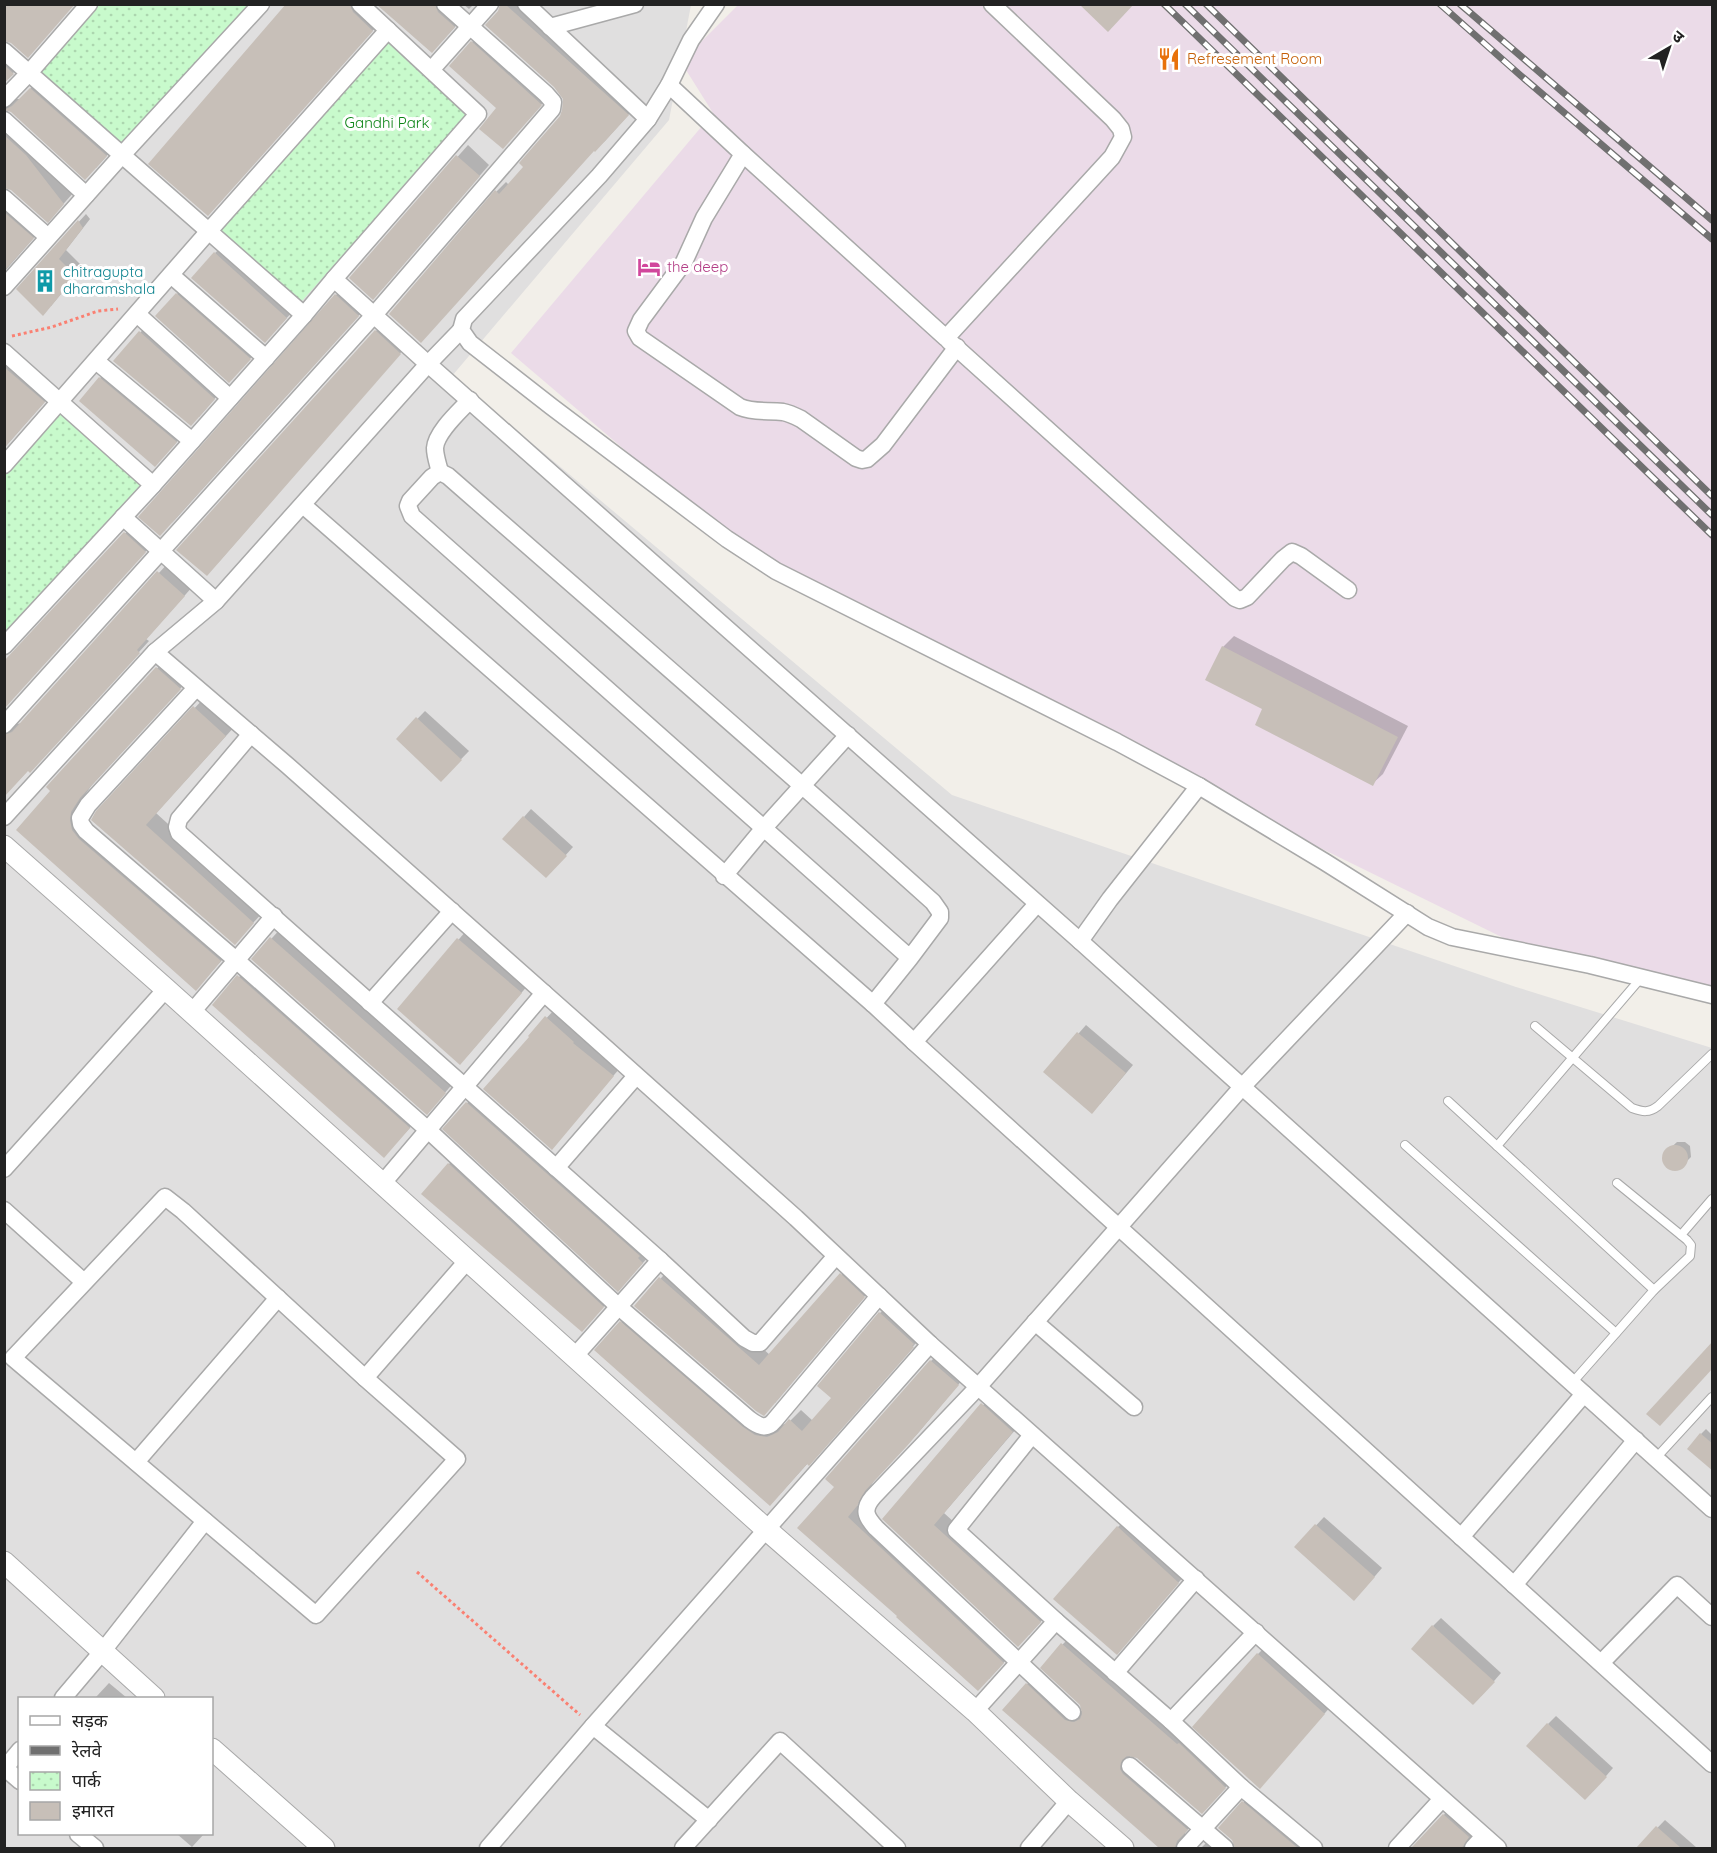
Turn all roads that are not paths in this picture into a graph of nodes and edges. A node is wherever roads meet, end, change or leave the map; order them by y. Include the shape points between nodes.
1 (89, 4) edge
2 (261, 4) edge
3 (360, 4) edge
4 (445, 4) edge
5 (489, 4) edge
6 (526, 4) edge
7 (635, 4) edge
8 (716, 4) edge
9 (992, 4) edge
10 (470, 27) junction
11 (550, 27) junction
12 (388, 30) junction
13 (4, 51) edge
14 (432, 69) junction
15 (29, 73) junction
16 (669, 84) junction
17 (4, 99) edge
18 (648, 119) junction
19 (4, 120) edge
20 (743, 154) junction
21 (122, 155) junction
22 (86, 195) junction
23 (4, 198) edge
24 (208, 231) junction
25 (48, 237) junction
26 (171, 274) junction
27 (8, 277) edge
28 (334, 279) junction
29 (137, 314) junction
30 (304, 315) junction
31 (374, 315) junction
32 (461, 330) junction
33 (951, 343) junction
34 (4, 352) edge
35 (266, 358) junction
36 (96, 361) junction
37 (428, 364) junction
38 (230, 398) junction
39 (470, 400) junction
40 (61, 402) junction
41 (192, 441) junction
42 (4, 465) edge
43 (440, 472) junction
44 (153, 485) junction
45 (303, 505) junction
46 (123, 517) junction
47 (161, 551) junction
48 (1348, 590) dead end
49 (216, 601) junction
50 (4, 646) edge
51 (155, 652) junction
52 (196, 688) junction
53 (4, 725) edge
54 (251, 734) junction
55 (848, 735) junction
56 (803, 785) junction
57 (1199, 786) junction
58 (4, 817) edge
59 (763, 829) junction
60 (4, 846) edge
61 (724, 876) junction
62 (1037, 904) junction
63 (452, 911) junction
64 (1407, 914) junction
65 (274, 916) junction
66 (1080, 941) junction
67 (910, 958) junction
68 (236, 960) junction
69 (1642, 977) junction
70 (166, 989) junction
71 (544, 993) junction
72 (1713, 995) edge
73 (370, 1004) junction
74 (873, 1004) junction
75 (192, 1012) junction
76 (1534, 1026) dead end
77 (914, 1042) junction
78 (1713, 1054) edge
79 (1573, 1059) junction
80 (636, 1076) junction
81 (1242, 1087) junction
82 (464, 1088) junction
83 (1448, 1101) dead end
84 (428, 1130) junction
85 (1405, 1145) dead end
86 (1497, 1146) junction
87 (4, 1168) edge
88 (556, 1168) junction
89 (1617, 1183) dead end
90 (382, 1184) junction
91 (1713, 1199) edge
92 (4, 1210) edge
93 (1118, 1227) junction
94 (1681, 1235) junction
95 (835, 1257) junction
96 (660, 1260) junction
97 (467, 1261) junction
98 (84, 1282) junction
99 (1654, 1290) junction
100 (879, 1296) junction
101 (278, 1298) junction
102 (619, 1307) junction
103 (1035, 1322) junction
104 (1616, 1332) junction
105 (930, 1344) junction
106 (574, 1358) junction
107 (364, 1378) junction
108 (978, 1387) junction
109 (1578, 1389) junction
110 (1713, 1397) edge
111 (1705, 1405) junction
112 (1134, 1407) dead end
113 (1713, 1412) edge
114 (1032, 1435) junction
115 (1636, 1440) junction
116 (1656, 1458) junction
117 (136, 1462) junction
118 (1713, 1509) edge
119 (205, 1521) junction
120 (767, 1530) junction
121 (1461, 1537) junction
122 (4, 1562) edge
123 (1196, 1579) junction
124 (1514, 1585) junction
125 (1713, 1617) edge
126 (1056, 1621) junction
127 (1256, 1632) junction
128 (102, 1652) junction
129 (1020, 1663) junction
130 (1601, 1663) junction
131 (1115, 1673) junction
132 (64, 1697) edge
133 (153, 1697) edge
134 (975, 1711) junction
135 (1072, 1712) dead end
136 (1171, 1721) junction
137 (593, 1726) junction
138 (213, 1750) edge
139 (18, 1752) edge
140 (1713, 1764) edge
141 (1130, 1766) dead end
142 (5, 1768) edge
143 (18, 1779) edge
144 (1241, 1787) junction
145 (1442, 1799) junction
146 (1069, 1801) junction
147 (709, 1820) junction
148 (1203, 1829) junction
149 (80, 1835) edge
150 (1478, 1842) edge
151 (95, 1848) edge
152 (324, 1848) edge
153 (489, 1848) edge
154 (683, 1848) edge
155 (897, 1848) edge
156 (1029, 1848) edge
157 (1124, 1848) edge
158 (1185, 1848) edge
159 (1225, 1848) edge
160 (1314, 1848) edge
161 (1397, 1848) edge
162 (1498, 1848) edge

1 - 15 street
2 - 21 street
3 - 12 street
4 - 10 street
5 - 10 street
6 - 11 street
7 - 11 street
8 - 16 street via 691,40
9 - 33 street via 1113,119 1123,137 1112,157
10 - 14 street
10 - 31 street via 546,94 553,105
11 - 18 street
12 - 14 street
12 - 24 street
13 - 15 street
14 - 28 street via 478,114
15 - 17 street
15 - 21 street
16 - 18 street
16 - 20 street
18 - 32 street via 469,312
19 - 22 street
20 - 33 street
20 - 33 street via 701,224 684,262 637,327 640,338 740,407 793,415 861,460 883,445
21 - 22 street
21 - 24 street
22 - 25 street
23 - 25 street
24 - 26 street
24 - 30 street
25 - 27 street
26 - 29 street
26 - 35 street
28 - 30 street
28 - 31 street
29 - 36 street
29 - 38 street
30 - 35 street
31 - 37 street
31 - 47 street
32 - 37 street
32 - 57 street via 470,343 552,407 776,571
33 - 48 street via 1235,598 1247,597 1292,552
34 - 40 street
35 - 38 street
36 - 40 street
36 - 41 street
37 - 39 street
37 - 45 street
38 - 41 street
39 - 43 street via 436,442
39 - 55 street
40 - 42 street
40 - 44 street
41 - 44 street
43 - 56 street
43 - 59 street via 410,501 412,516
44 - 46 street
45 - 49 street
45 - 61 street
46 - 47 street
46 - 50 street
47 - 49 street
47 - 53 street
49 - 51 street
51 - 52 street
51 - 58 street
52 - 54 street
52 - 68 street via 87,805 80,818 86,831
54 - 63 street
54 - 65 street via 179,819 177,827 179,833
55 - 56 street
55 - 62 street
56 - 59 street
56 - 67 street via 937,907 940,918
57 - 64 street
57 - 66 street
59 - 61 street
59 - 67 street
60 - 70 street
61 - 74 street
62 - 66 street
62 - 77 street
63 - 71 street
63 - 73 street
64 - 69 street via 1452,937
64 - 81 street
65 - 68 street
65 - 73 street
66 - 81 street
67 - 74 street
68 - 75 street
68 - 84 street
69 - 72 street
69 - 79 lane
70 - 75 street
70 - 87 street
71 - 80 street
71 - 82 street
73 - 82 street
74 - 77 street
75 - 90 street
76 - 79 lane
77 - 93 street
78 - 79 lane via 1658,1106 1645,1112 1632,1108
79 - 86 lane
80 - 88 street
80 - 95 street
81 - 93 street
81 - 109 street
82 - 84 street
82 - 88 street
83 - 86 lane
84 - 90 street
84 - 102 street
85 - 104 lane
86 - 99 lane
88 - 96 street
89 - 94 lane
90 - 97 street
91 - 94 lane
92 - 98 street
93 - 103 street
93 - 121 street
94 - 99 lane via 1691,1245 1690,1256
95 - 96 street via 760,1343 744,1338
95 - 100 street
96 - 102 street
97 - 106 street
97 - 107 street
98 - 101 street via 165,1197
98 - 117 street via 13,1358
99 - 104 lane
100 - 102 street via 765,1427 756,1425
100 - 105 street
101 - 107 street
101 - 117 street
102 - 106 street
103 - 108 street
103 - 112 street
104 - 109 lane
105 - 108 street
105 - 120 street
106 - 120 street
107 - 119 street via 457,1459 316,1615
108 - 114 street
108 - 129 street via 873,1497 865,1513 876,1528
109 - 115 street
109 - 121 street
110 - 111 lane
111 - 113 lane
111 - 116 lane
114 - 123 street
114 - 126 street via 956,1530
115 - 116 street
115 - 124 street
116 - 118 street
117 - 119 street
119 - 128 street
120 - 134 street
120 - 137 street
121 - 124 street
122 - 128 street
123 - 127 street
123 - 131 street
124 - 130 street
125 - 130 street via 1677,1585
126 - 129 street
126 - 131 street
127 - 136 street
127 - 145 street
128 - 132 street
128 - 133 street
129 - 134 street
129 - 135 street
130 - 140 street
131 - 136 street
134 - 146 street
136 - 144 street
137 - 147 street
137 - 153 street
138 - 152 street
139 - 142 street
141 - 148 street
142 - 143 street
144 - 148 street
144 - 160 street
145 - 150 street
145 - 161 street
146 - 156 street
146 - 157 street
147 - 154 street
147 - 155 street via 780,1741
148 - 158 street
148 - 159 street
149 - 151 street
150 - 162 street

